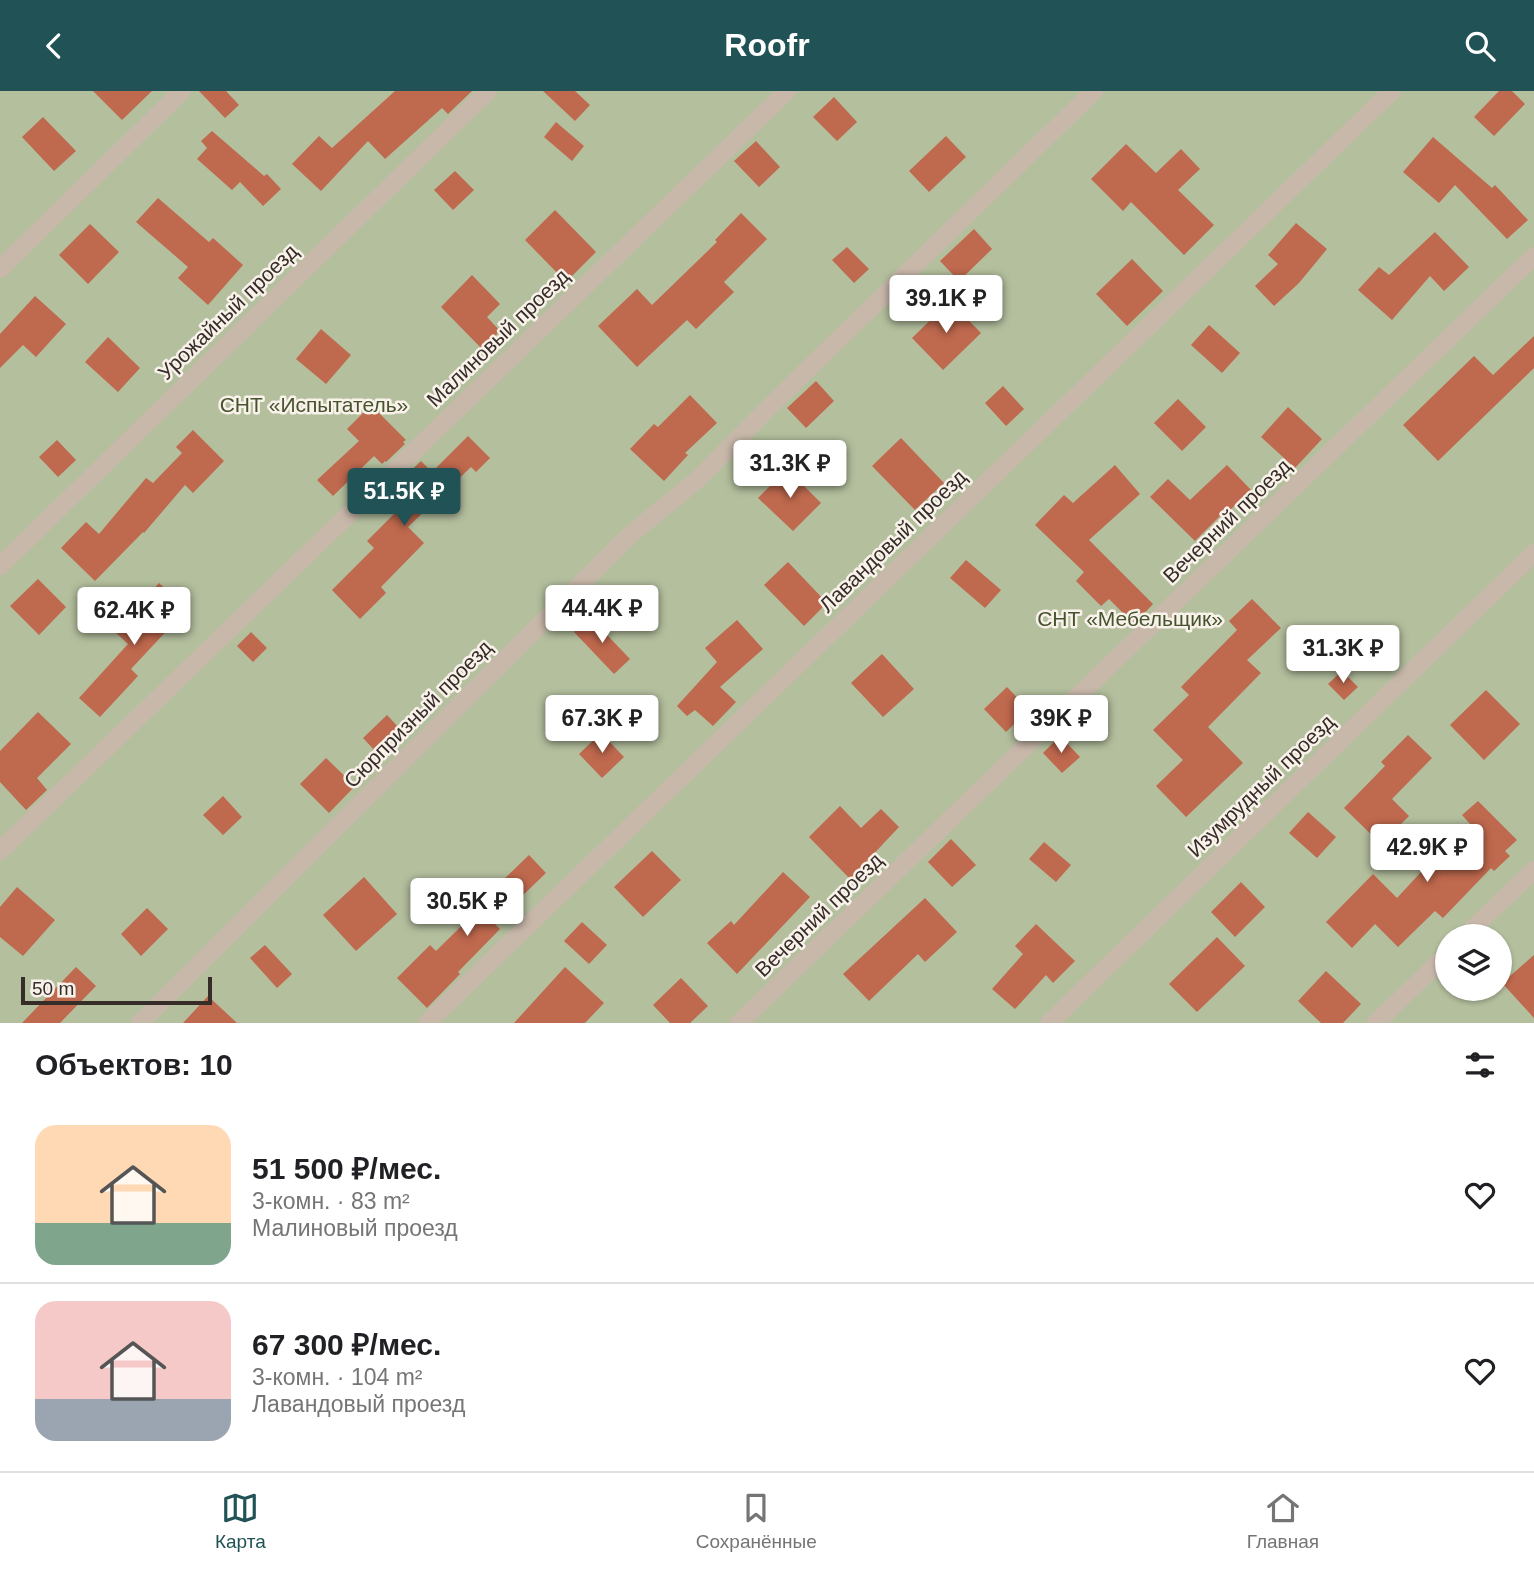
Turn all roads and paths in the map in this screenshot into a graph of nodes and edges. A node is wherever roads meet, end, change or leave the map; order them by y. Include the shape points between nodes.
1 (182, 91) edge
2 (488, 91) edge
3 (787, 91) edge
4 (1094, 91) edge
5 (1392, 91) edge
6 (1534, 256) edge
7 (0, 269) edge
8 (1534, 553) edge
9 (0, 566) edge
10 (0, 851) edge
11 (1534, 870) edge
12 (1478, 924) edge
13 (1435, 966) edge
14 (140, 1023) edge
15 (427, 1023) edge
16 (739, 1023) edge
17 (1049, 1023) edge
18 (1376, 1023) edge

1 - 7 street
2 - 9 street, Урожайный проезд
3 - 10 street, Малиновый проезд
4 - 14 street, Сюрпризный проезд via 697,480 631,534
5 - 15 street, Лавандовый проезд
6 - 16 street, Вечерний проезд
8 - 17 street, Изумрудный проезд
11 - 12 street
13 - 18 street

